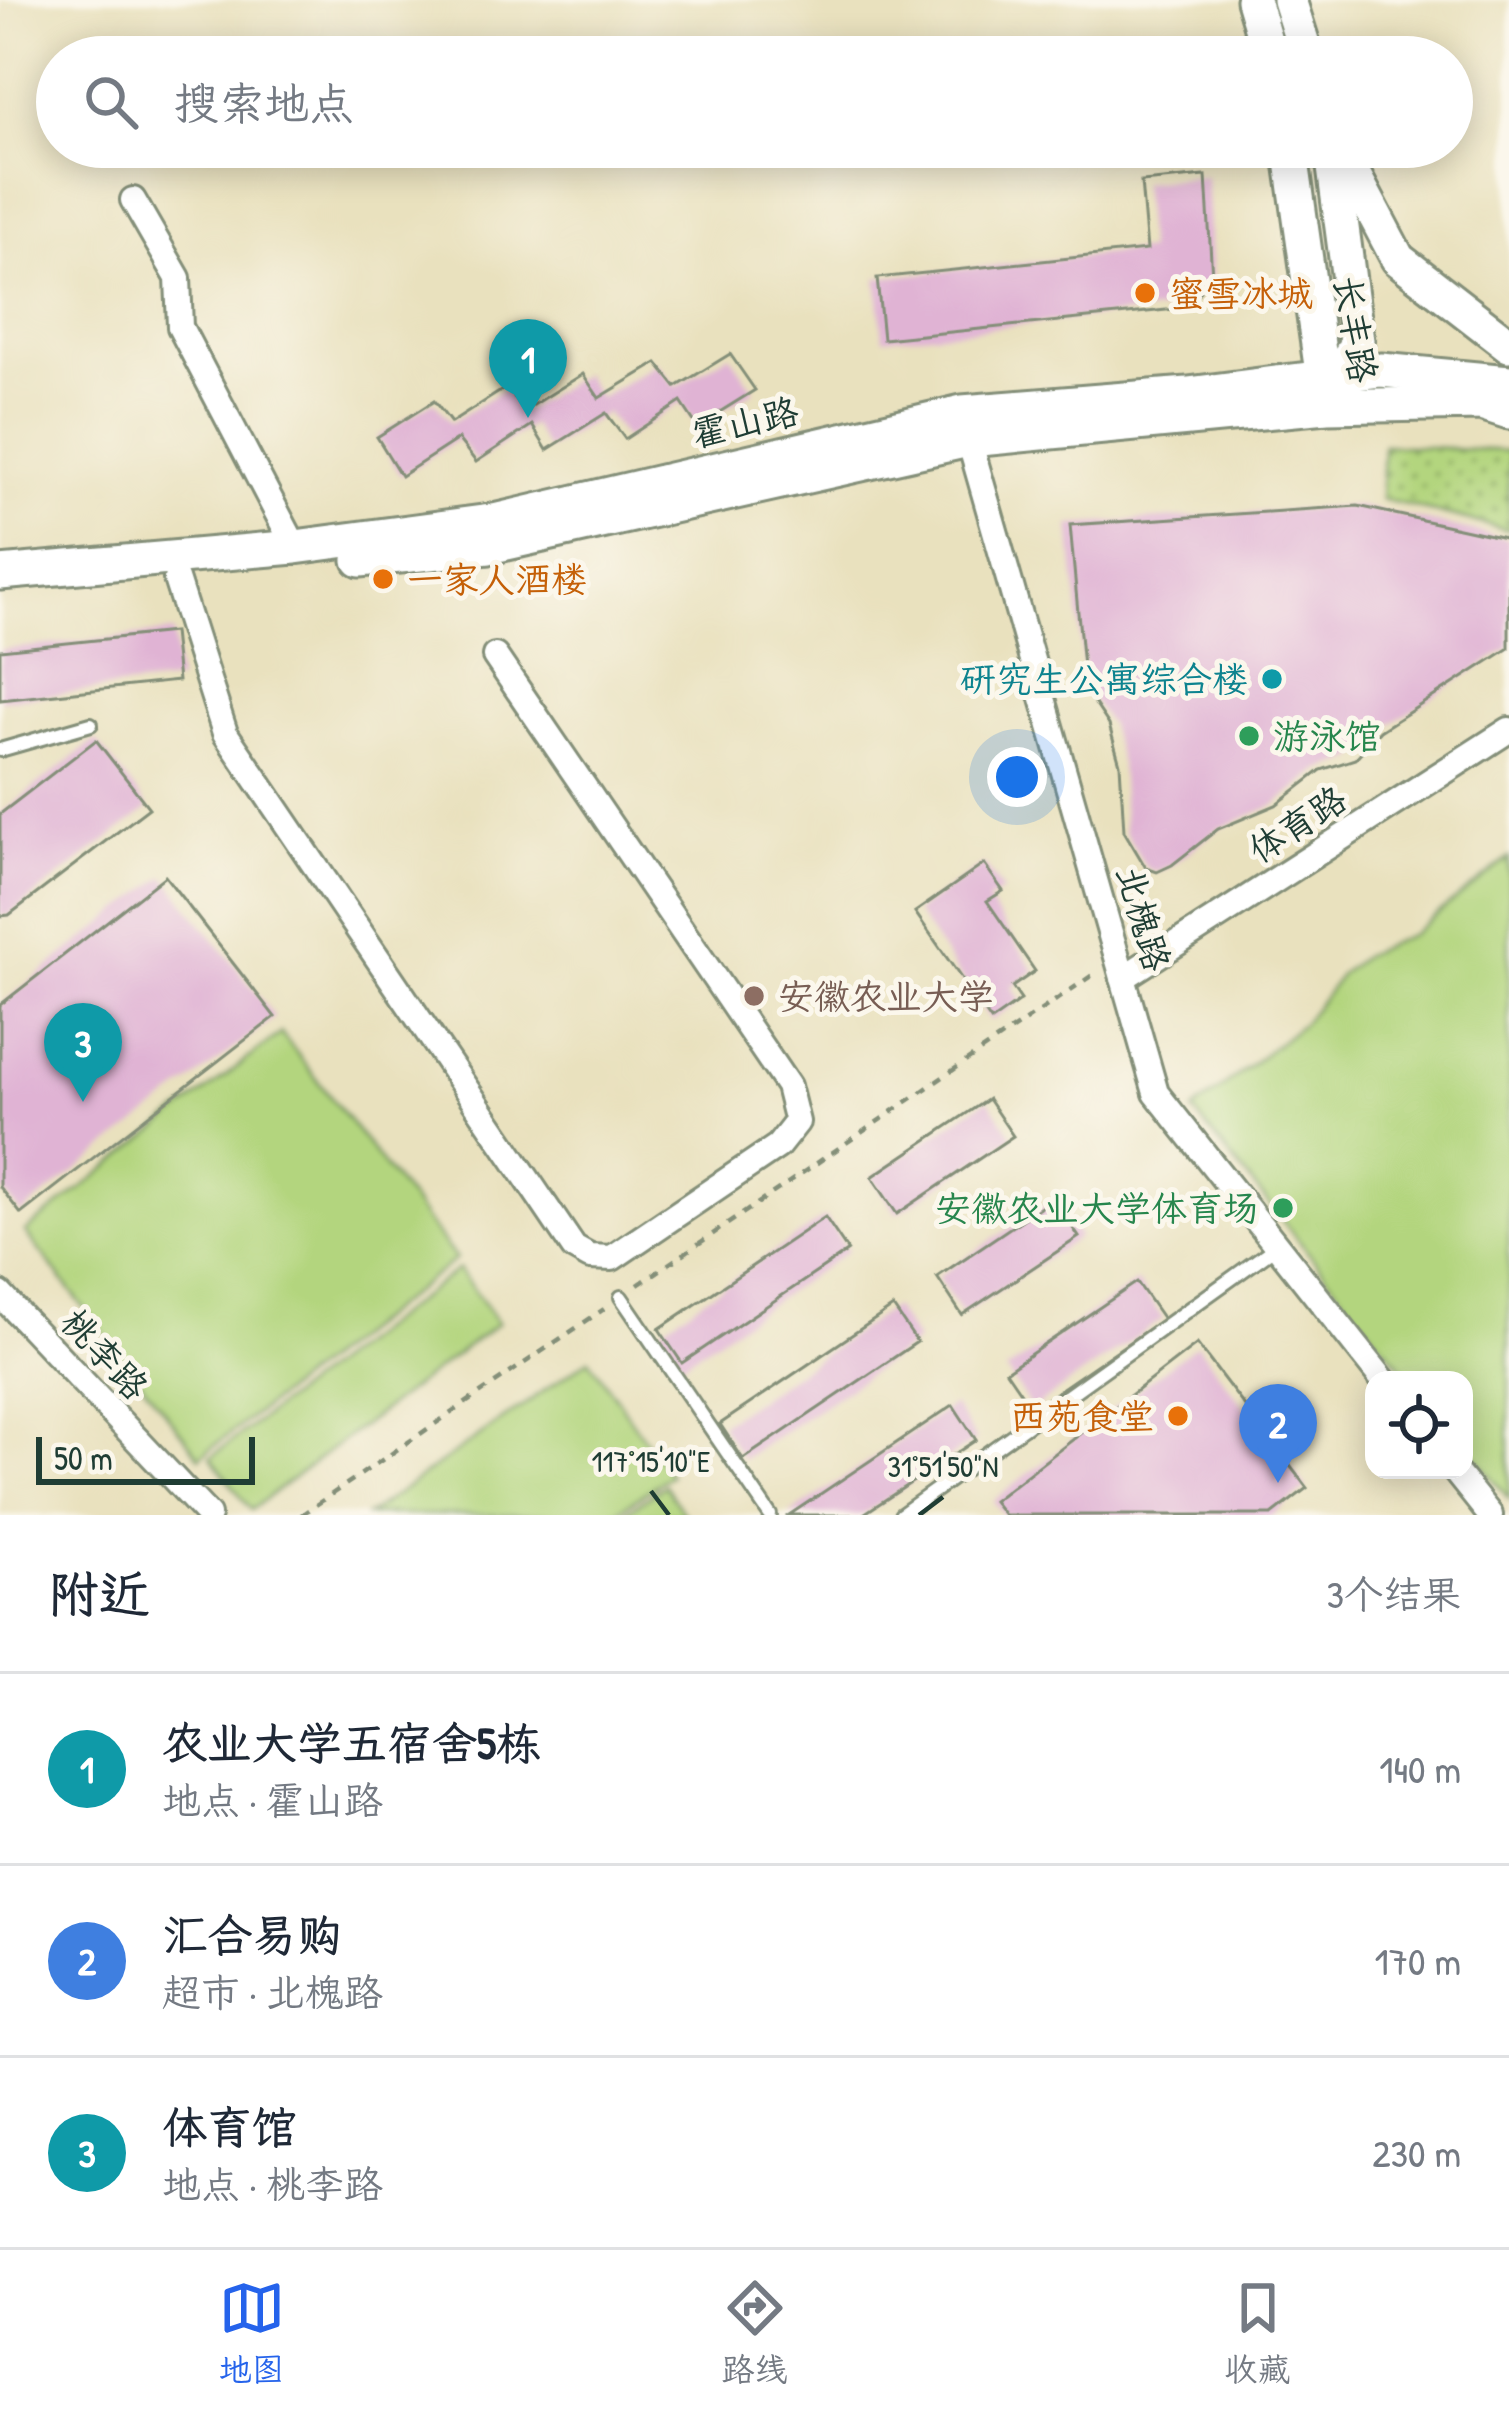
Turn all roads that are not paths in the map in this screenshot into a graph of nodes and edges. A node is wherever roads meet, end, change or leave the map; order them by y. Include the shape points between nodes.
1 (1252, 0) edge
2 (1289, 0) edge
3 (1263, 36) edge
4 (1300, 36) edge
5 (1294, 168) edge
6 (1337, 168) edge
7 (1347, 168) edge
8 (133, 200) dead end
9 (1509, 345) edge
10 (1509, 382) edge
11 (1330, 386) junction
12 (1509, 412) edge
13 (965, 426) junction
14 (295, 547) junction
15 (0, 573) edge
16 (176, 579) junction
17 (0, 596) edge
18 (495, 656) dead end
19 (92, 724) dead end
20 (1509, 730) edge
21 (0, 750) edge
22 (1120, 968) junction
23 (1277, 1246) junction
24 (0, 1294) edge
25 (621, 1297) road end
26 (1376, 1371) edge
27 (1461, 1479) edge
28 (208, 1515) edge
29 (770, 1515) edge
30 (901, 1515) edge
31 (1490, 1515) edge

1 - 3 main road
2 - 4 main road
5 - 11 main road, 长丰路
6 - 11 main road, 长丰路 via 1357,341
7 - 9 main road via 1398,259
8 - 14 street via 178,278 180,327
10 - 11 main road, 霍山路 via 1381,370
11 - 12 main road, 霍山路
11 - 13 main road, 霍山路
13 - 14 main road, 霍山路 via 498,520
13 - 16 main road, 霍山路 via 489,547
13 - 22 street, 北槐路
14 - 15 main road, 霍山路
16 - 17 main road, 霍山路
16 - 18 street via 225,734 574,1248 612,1258 778,1146 797,1122 788,1086
19 - 21 lane
20 - 22 street, 体育路
22 - 23 street, 北槐路 via 1156,1093
23 - 26 street, 北槐路
23 - 30 lane
24 - 28 street, 桃李路
25 - 29 lane
27 - 31 street

